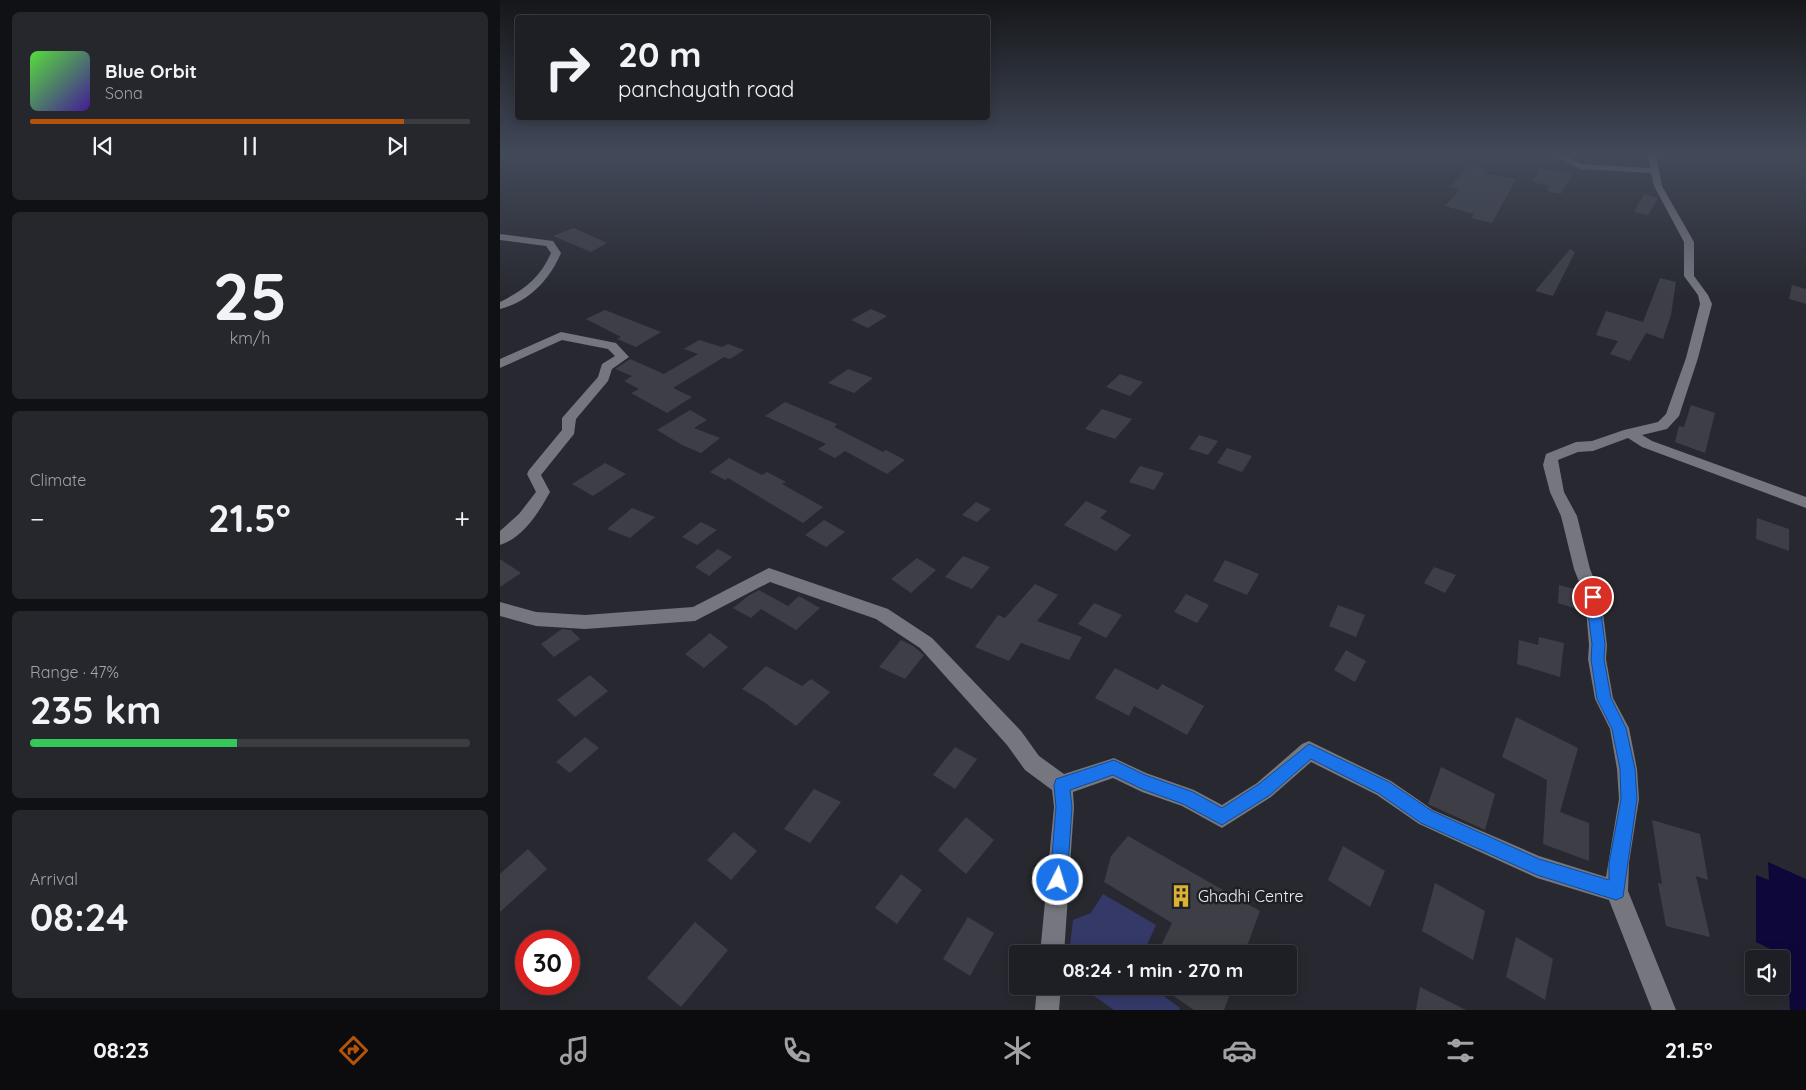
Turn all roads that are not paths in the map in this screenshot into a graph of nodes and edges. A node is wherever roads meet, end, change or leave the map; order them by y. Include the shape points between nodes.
1 (1667, 202) edge
2 (500, 236) edge
3 (500, 306) edge
4 (500, 364) edge
5 (1630, 433) junction
6 (1806, 503) edge
7 (500, 539) edge
8 (500, 609) edge
9 (1062, 785) junction
10 (1616, 891) junction
11 (1053, 945) edge
12 (1048, 995) edge
13 (1047, 1010) edge
14 (1664, 1010) edge

1 - 5 street via 1689,242 1689,276 1706,304 1672,416 1662,426
2 - 3 street via 549,242 556,253 550,271 530,291
4 - 7 street via 562,336 612,346 624,357 606,367 604,378 569,418 569,431 534,474 543,492 532,512 516,529
5 - 6 street via 1647,444
5 - 10 street via 1550,457 1557,492 1569,516 1582,569 1593,597 1597,659 1604,699 1619,728 1627,769 1629,799
8 - 9 street via 536,619 585,622 695,614 769,576 882,614 926,643 1014,738 1032,763
9 - 10 street via 1114,768 1142,782 1187,797 1222,817 1264,790 1309,751 1384,788 1426,817 1537,867
9 - 11 street via 1064,807
10 - 14 street
12 - 13 street

